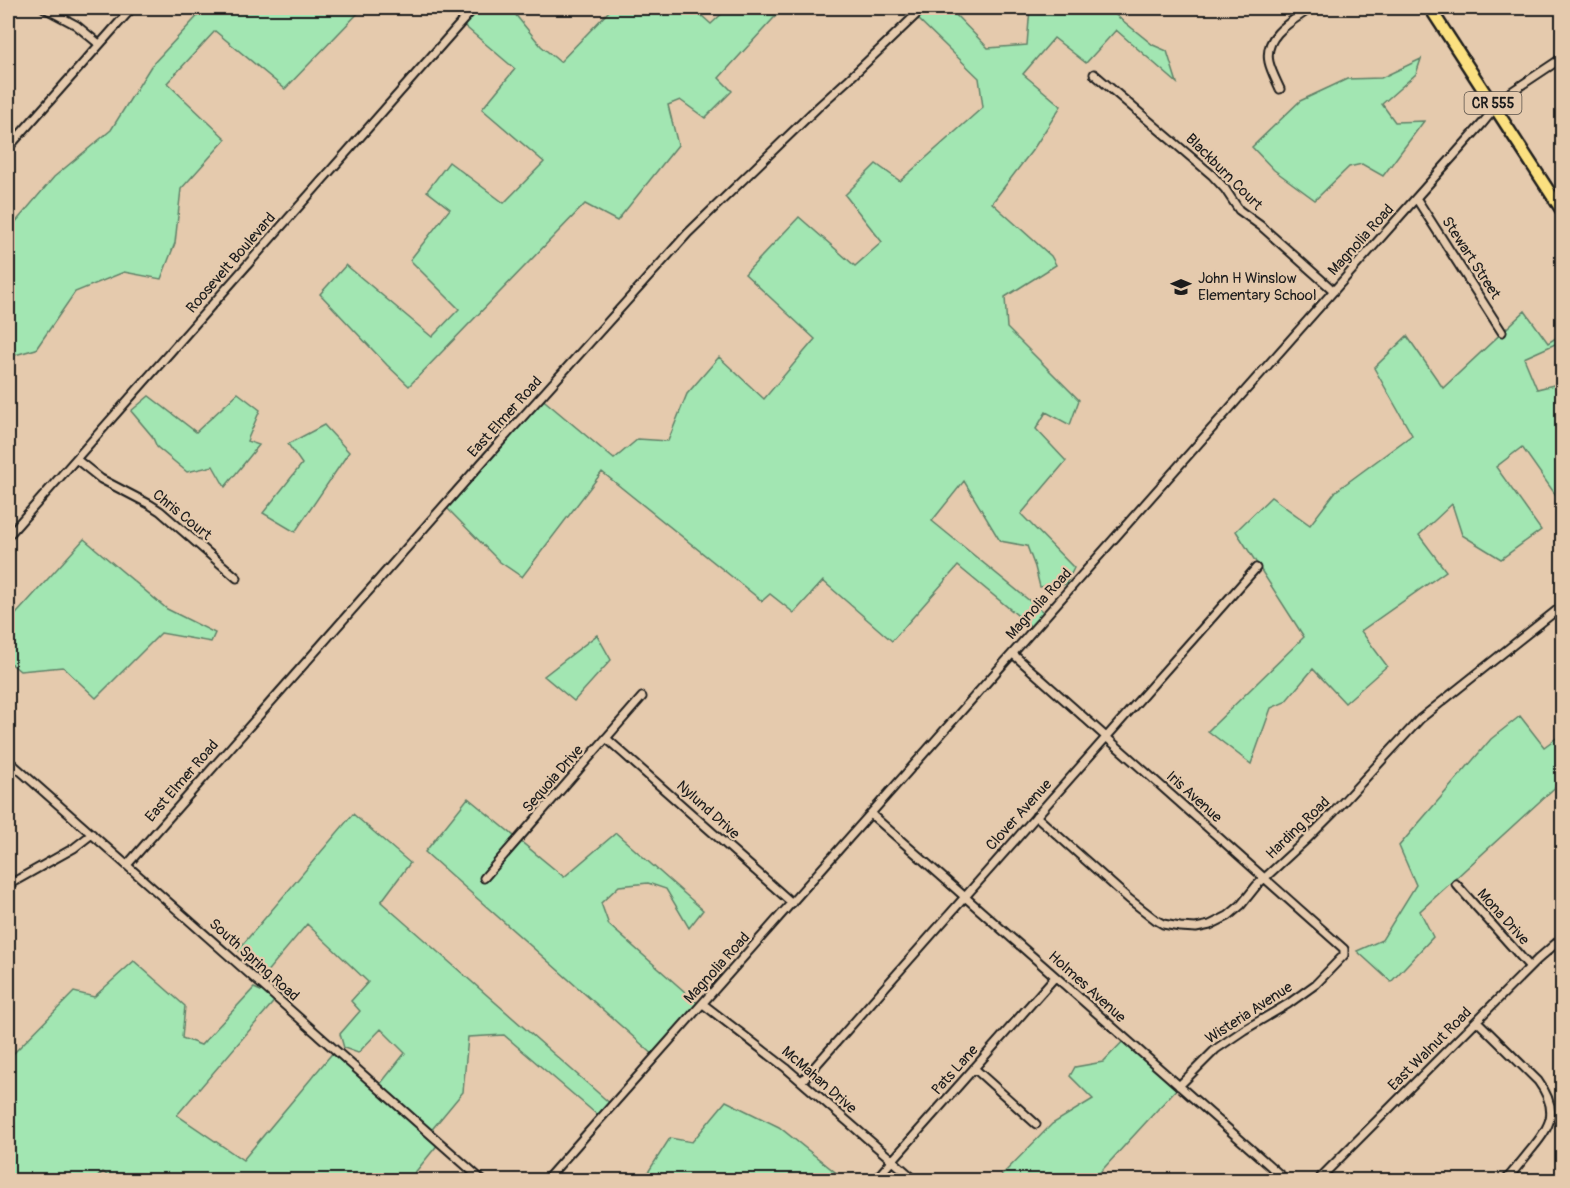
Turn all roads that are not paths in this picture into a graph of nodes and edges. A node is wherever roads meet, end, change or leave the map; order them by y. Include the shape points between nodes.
1 (44, 8) edge
2 (132, 8) edge
3 (474, 8) edge
4 (923, 8) edge
5 (1311, 8) edge
6 (1430, 8) edge
7 (99, 44) junction
8 (1563, 58) edge
9 (1094, 74) dead end
10 (1280, 89) dead end
11 (1495, 107) junction
12 (8, 148) edge
13 (1416, 198) junction
14 (1563, 211) edge
15 (1334, 291) junction
16 (1503, 332) dead end
17 (76, 459) junction
18 (8, 536) edge
19 (1256, 568) dead end
20 (237, 578) dead end
21 (1563, 606) edge
22 (1012, 654) junction
23 (642, 697) dead end
24 (1107, 737) junction
25 (606, 738) junction
26 (8, 760) edge
27 (871, 814) junction
28 (1036, 816) junction
29 (92, 834) junction
30 (127, 865) junction
31 (1265, 877) junction
32 (484, 878) dead end
33 (1456, 884) dead end
34 (8, 885) edge
35 (965, 897) junction
36 (792, 903) junction
37 (1563, 938) edge
38 (1336, 964) joint
39 (1530, 967) junction
40 (1055, 977) junction
41 (703, 1004) junction
42 (1477, 1021) junction
43 (974, 1068) junction
44 (802, 1081) junction
45 (1179, 1086) junction
46 (1036, 1124) dead end
47 (892, 1161) junction
48 (482, 1180) edge
49 (546, 1180) edge
50 (875, 1180) edge
51 (915, 1180) edge
52 (1286, 1180) edge
53 (1318, 1180) edge
54 (1506, 1180) edge

1 - 7 street via 76,25
2 - 7 street
3 - 17 street, Roosevelt Boulevard
4 - 30 street, East Elmer Road via 688,233
5 - 10 street via 1281,29 1270,45 1269,60
6 - 11 main road, CR 555
7 - 12 street
8 - 11 street, Magnolia Road via 1509,92
9 - 15 street, Blackburn Court via 1212,175 1242,214
11 - 13 street, Magnolia Road
11 - 14 main road, CR 555
13 - 15 street, Magnolia Road
13 - 16 street, Stewart Street
15 - 22 street, Magnolia Road
17 - 18 street, Roosevelt Boulevard
17 - 20 street, Chris Court via 102,479 160,511
19 - 24 street, Clover Avenue
21 - 31 street, Harding Road via 1420,719 1334,812
22 - 24 street, Iris Avenue
22 - 27 street, Magnolia Road
23 - 25 street, Sequoia Drive
24 - 28 street, Clover Avenue
24 - 31 street, Iris Avenue
25 - 32 street, Sequoia Drive
25 - 36 street, Nylund Drive
26 - 29 street, South Spring Road
27 - 35 street, Holmes Avenue
27 - 36 street, Magnolia Road
28 - 31 street, Harding Road via 1163,924 1196,928 1217,922 1241,904
28 - 35 street, Clover Avenue
29 - 30 street, South Spring Road
29 - 34 street
30 - 48 street, South Spring Road
31 - 38 street, Iris Avenue via 1342,946 1344,955
33 - 39 street, Mona Drive
35 - 40 street, Holmes Avenue
35 - 44 street, Clover Avenue
36 - 41 street, Magnolia Road
37 - 39 street, East Walnut Road
38 - 45 street, Wisteria Avenue via 1317,984 1216,1049
39 - 42 street, East Walnut Road
40 - 43 street, Pats Lane
40 - 45 street, Holmes Avenue
41 - 44 street, McMahan Drive
41 - 49 street, Magnolia Road
42 - 53 street, East Walnut Road
42 - 54 street via 1538,1080 1549,1100 1547,1130
43 - 46 street
43 - 47 street, Pats Lane
44 - 47 street, McMahan Drive
45 - 52 street, Holmes Avenue
47 - 50 street, Pats Lane
47 - 51 street, McMahan Drive

